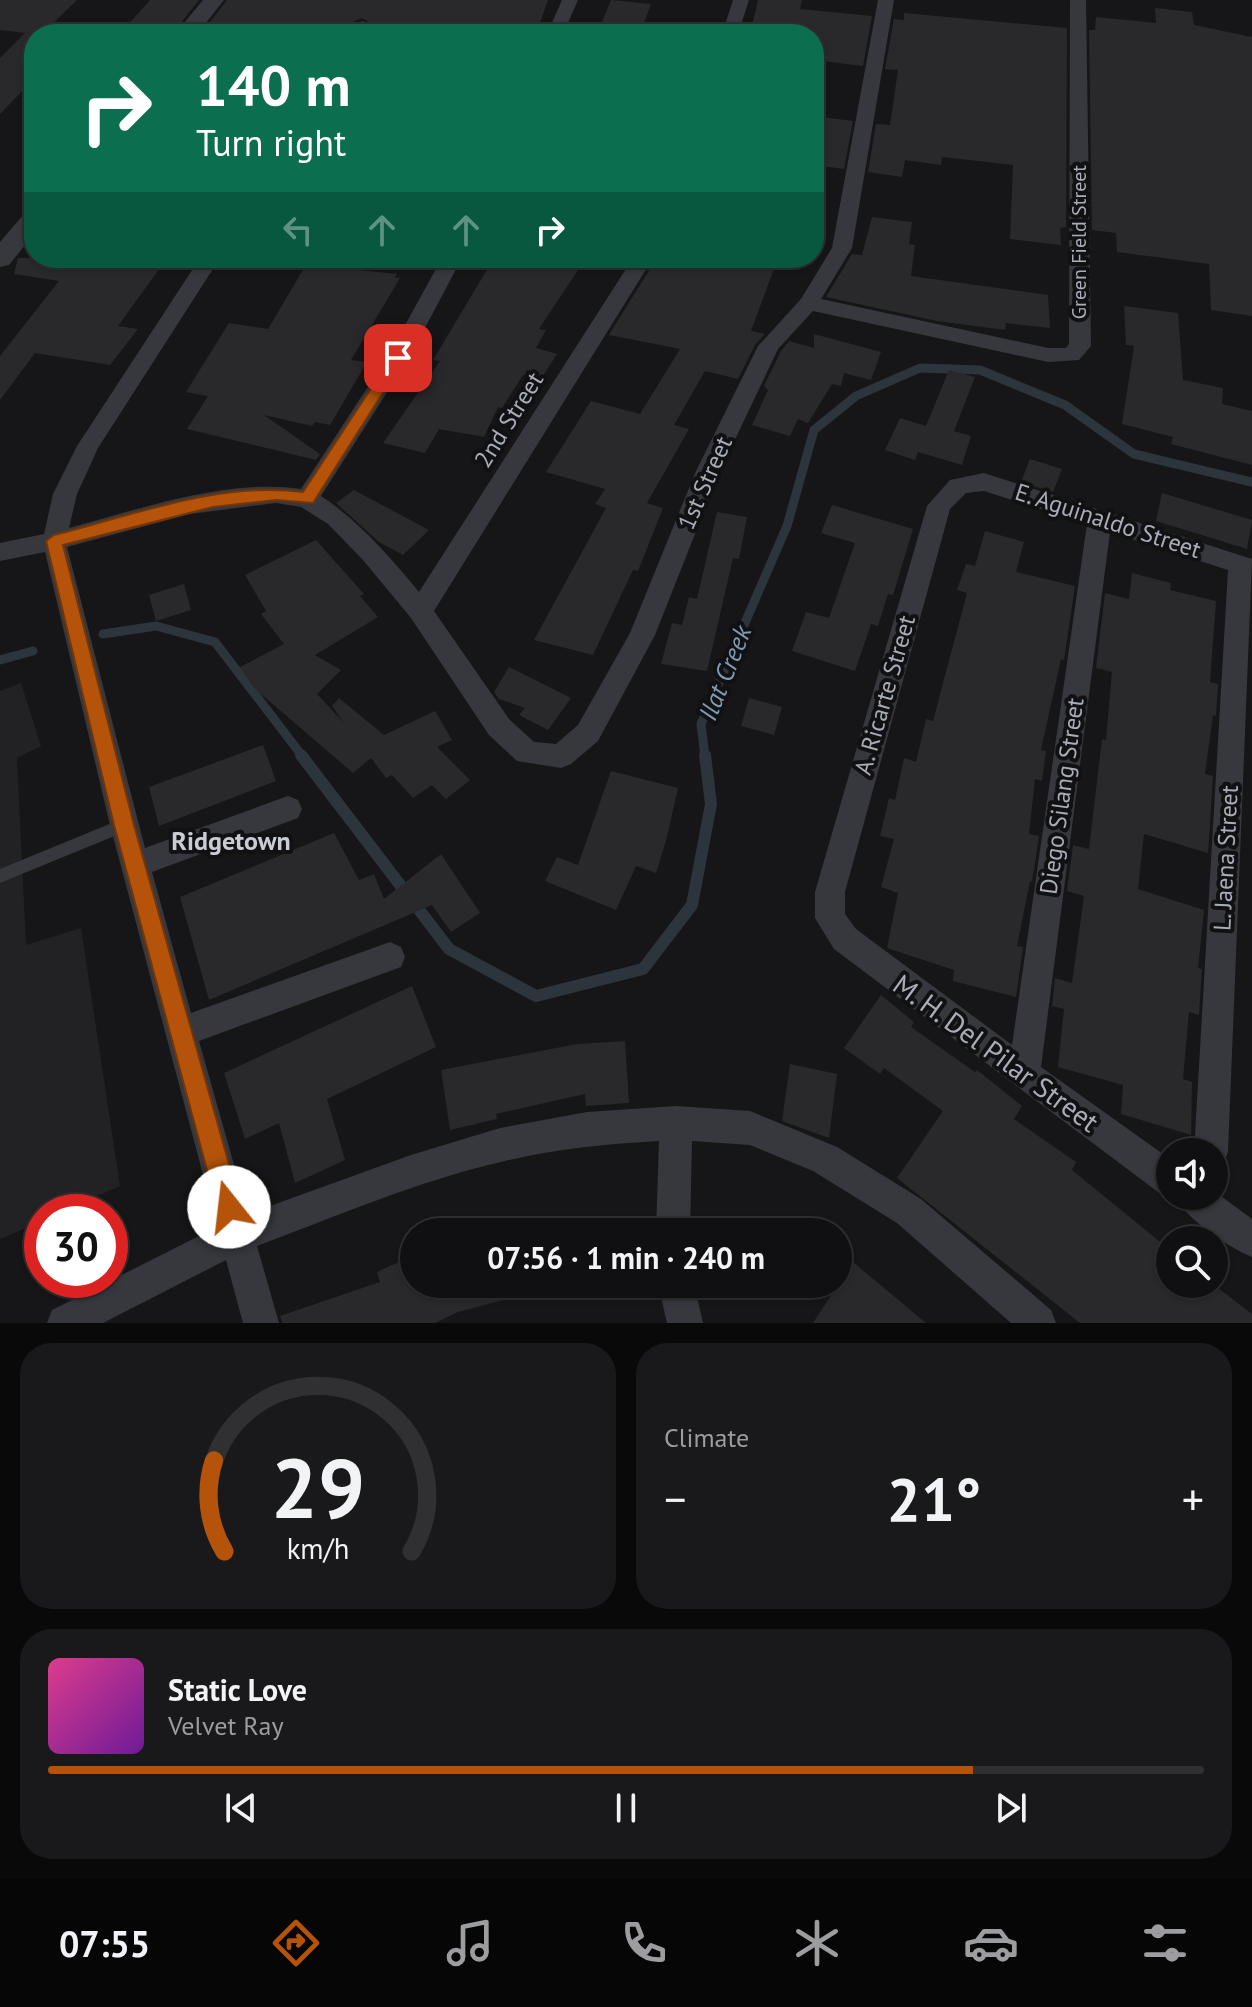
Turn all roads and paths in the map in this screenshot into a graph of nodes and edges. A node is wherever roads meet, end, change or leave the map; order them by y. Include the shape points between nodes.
1 (214, 0) edge
2 (570, 0) edge
3 (741, 0) edge
4 (886, 0) edge
5 (1078, 0) edge
6 (194, 24) edge
7 (559, 24) edge
8 (733, 24) edge
9 (24, 230) edge
10 (0, 259) edge
11 (204, 268) edge
12 (447, 268) edge
13 (637, 268) edge
14 (808, 303) junction
15 (963, 482) joint
16 (307, 499) junction
17 (1100, 518) junction
18 (54, 541) junction
19 (0, 552) edge
20 (1247, 566) edge
21 (420, 611) junction
22 (288, 809) dead end
23 (124, 825) junction
24 (137, 864) junction
25 (0, 876) edge
26 (830, 918) joint
27 (390, 957) dead end
28 (179, 1033) junction
29 (1024, 1074) junction
30 (676, 1123) junction
31 (1212, 1138) edge
32 (1156, 1170) edge
33 (1215, 1210) edge
34 (673, 1218) edge
35 (237, 1236) junction
36 (1252, 1240) edge
37 (679, 1298) edge
38 (65, 1323) edge
39 (261, 1323) edge
40 (685, 1323) edge
41 (1038, 1323) edge

1 - 6 street
2 - 7 street
3 - 8 street
4 - 14 street, 1st Street via 842,248
5 - 14 street, Green Field Street via 1080,346 1071,355 1048,355
9 - 10 street
11 - 18 street via 88,446 65,494
12 - 16 street via 398,358
13 - 21 street, 2nd Street
14 - 21 street, 1st Street via 769,346 708,471 642,635 588,733 561,756 527,753 499,727
15 - 17 street, E. Aguinaldo Street via 1007,488
15 - 26 street, A. Ricarte Street via 939,506 839,857
16 - 18 street via 276,494 220,500
16 - 21 street, 1st Street via 372,553
17 - 20 street, E. Aguinaldo Street
17 - 29 street, Diego Silang Street
18 - 19 street
18 - 23 street
20 - 31 street, L. Jaena Street
22 - 24 street
23 - 24 street
23 - 25 lane
24 - 28 street
26 - 29 street, M. H. Del Pilar Street via 845,939
27 - 28 street
28 - 35 street
29 - 32 street, M. H. Del Pilar Street
30 - 34 street
30 - 35 street via 587,1129 500,1145
30 - 41 street via 750,1128 825,1159 909,1211
33 - 36 street
35 - 38 street
35 - 39 street
37 - 40 street

